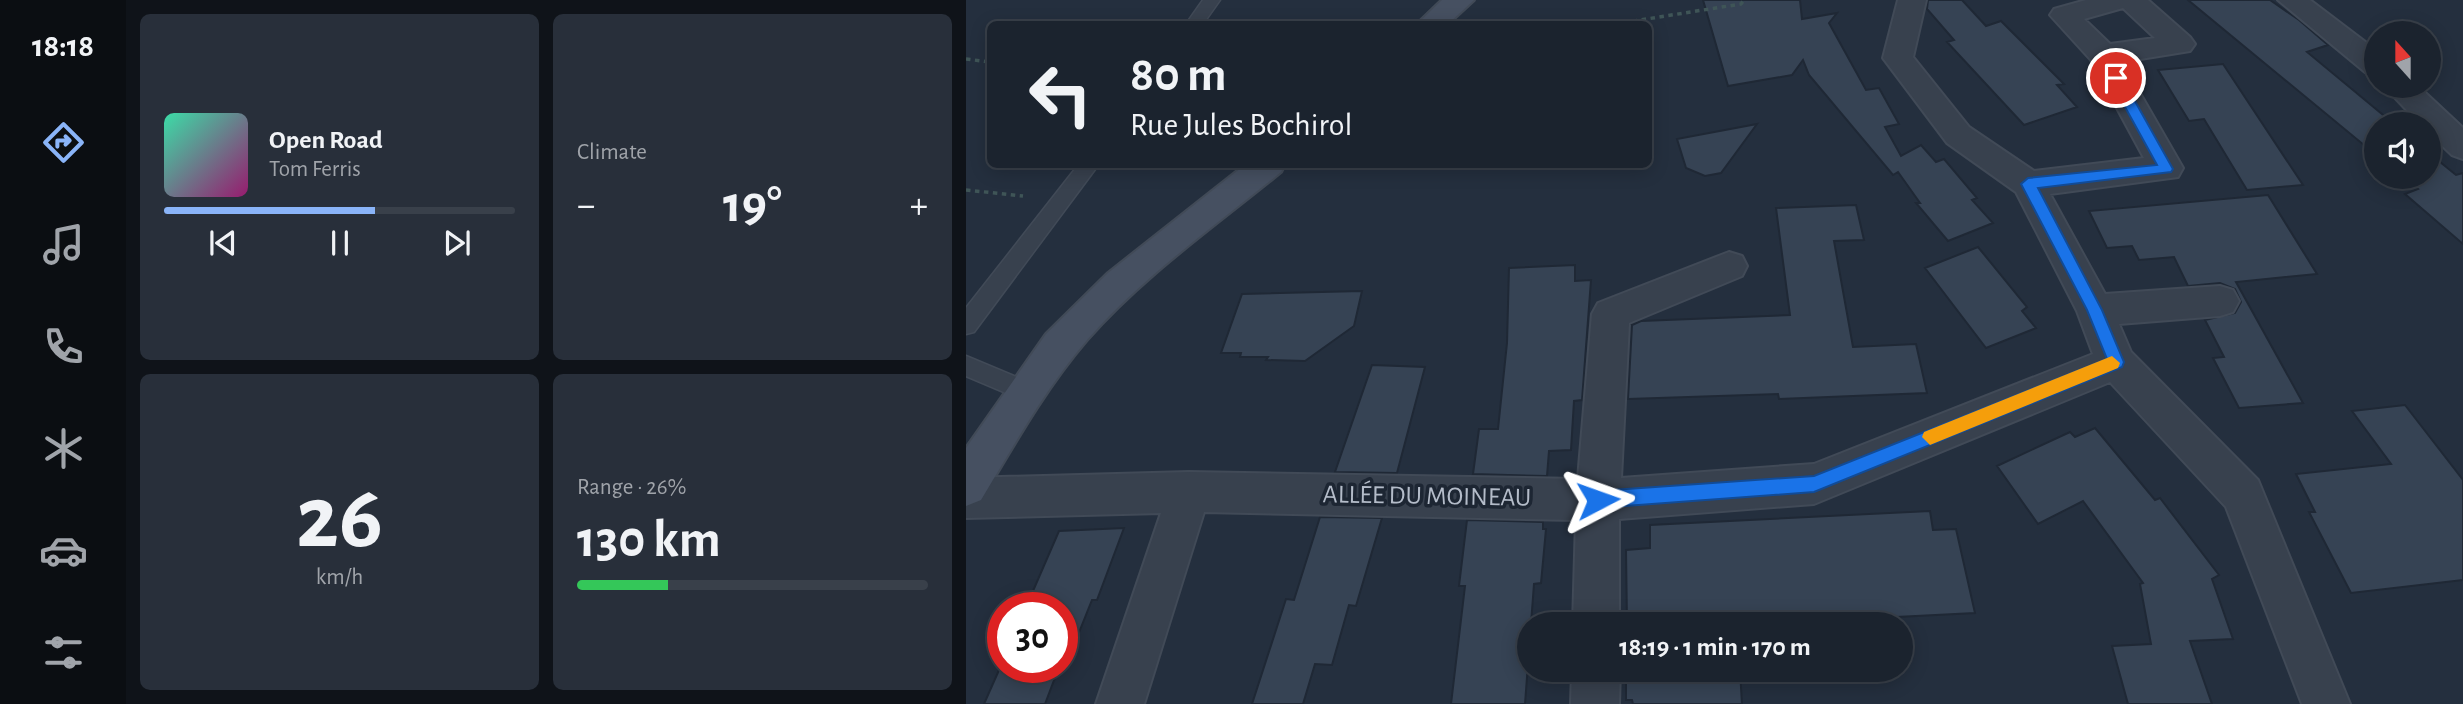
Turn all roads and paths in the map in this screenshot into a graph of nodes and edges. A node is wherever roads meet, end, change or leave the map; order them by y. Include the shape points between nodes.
1 (1212, 0) edge
2 (1460, 0) edge
3 (1744, 0) edge
4 (1912, 0) edge
5 (2120, 0) edge
6 (2131, 0) edge
7 (2292, 0) edge
8 (1196, 21) edge
9 (1435, 21) edge
10 (1634, 21) edge
11 (2103, 55) junction
12 (2364, 56) edge
13 (966, 59) edge
14 (987, 62) edge
15 (2412, 98) edge
16 (2463, 147) edge
17 (1087, 168) edge
18 (1264, 168) edge
19 (2028, 184) junction
20 (966, 190) edge
21 (1062, 200) junction
22 (1729, 266) dead end
23 (2220, 301) dead end
24 (2095, 310) junction
25 (966, 325) edge
26 (2116, 362) junction
27 (966, 366) edge
28 (1025, 391) junction
29 (966, 486) edge
30 (1189, 492) junction
31 (966, 498) edge
32 (1598, 500) junction
33 (1596, 612) edge
34 (1596, 682) edge
35 (1121, 704) edge
36 (1595, 704) edge
37 (2326, 704) edge

1 - 8 lane
2 - 9 street
3 - 10 path
4 - 19 street via 1898,58 1958,135
5 - 11 street via 2064,15
6 - 11 street via 2180,44
7 - 12 street
11 - 19 street via 2166,169
13 - 14 path
15 - 16 street
17 - 21 lane
18 - 28 street via 1131,274 1075,328
19 - 24 street
20 - 21 path
21 - 25 lane
22 - 32 street via 1611,314
23 - 24 street
24 - 26 street
26 - 32 street, ALLÉE DU MOINEAU via 1814,484
26 - 37 street via 2243,494
27 - 28 lane
28 - 29 street
30 - 31 street, ALLÉE DU MOINEAU
30 - 32 street, ALLÉE DU MOINEAU
30 - 35 street
32 - 33 street
34 - 36 street

